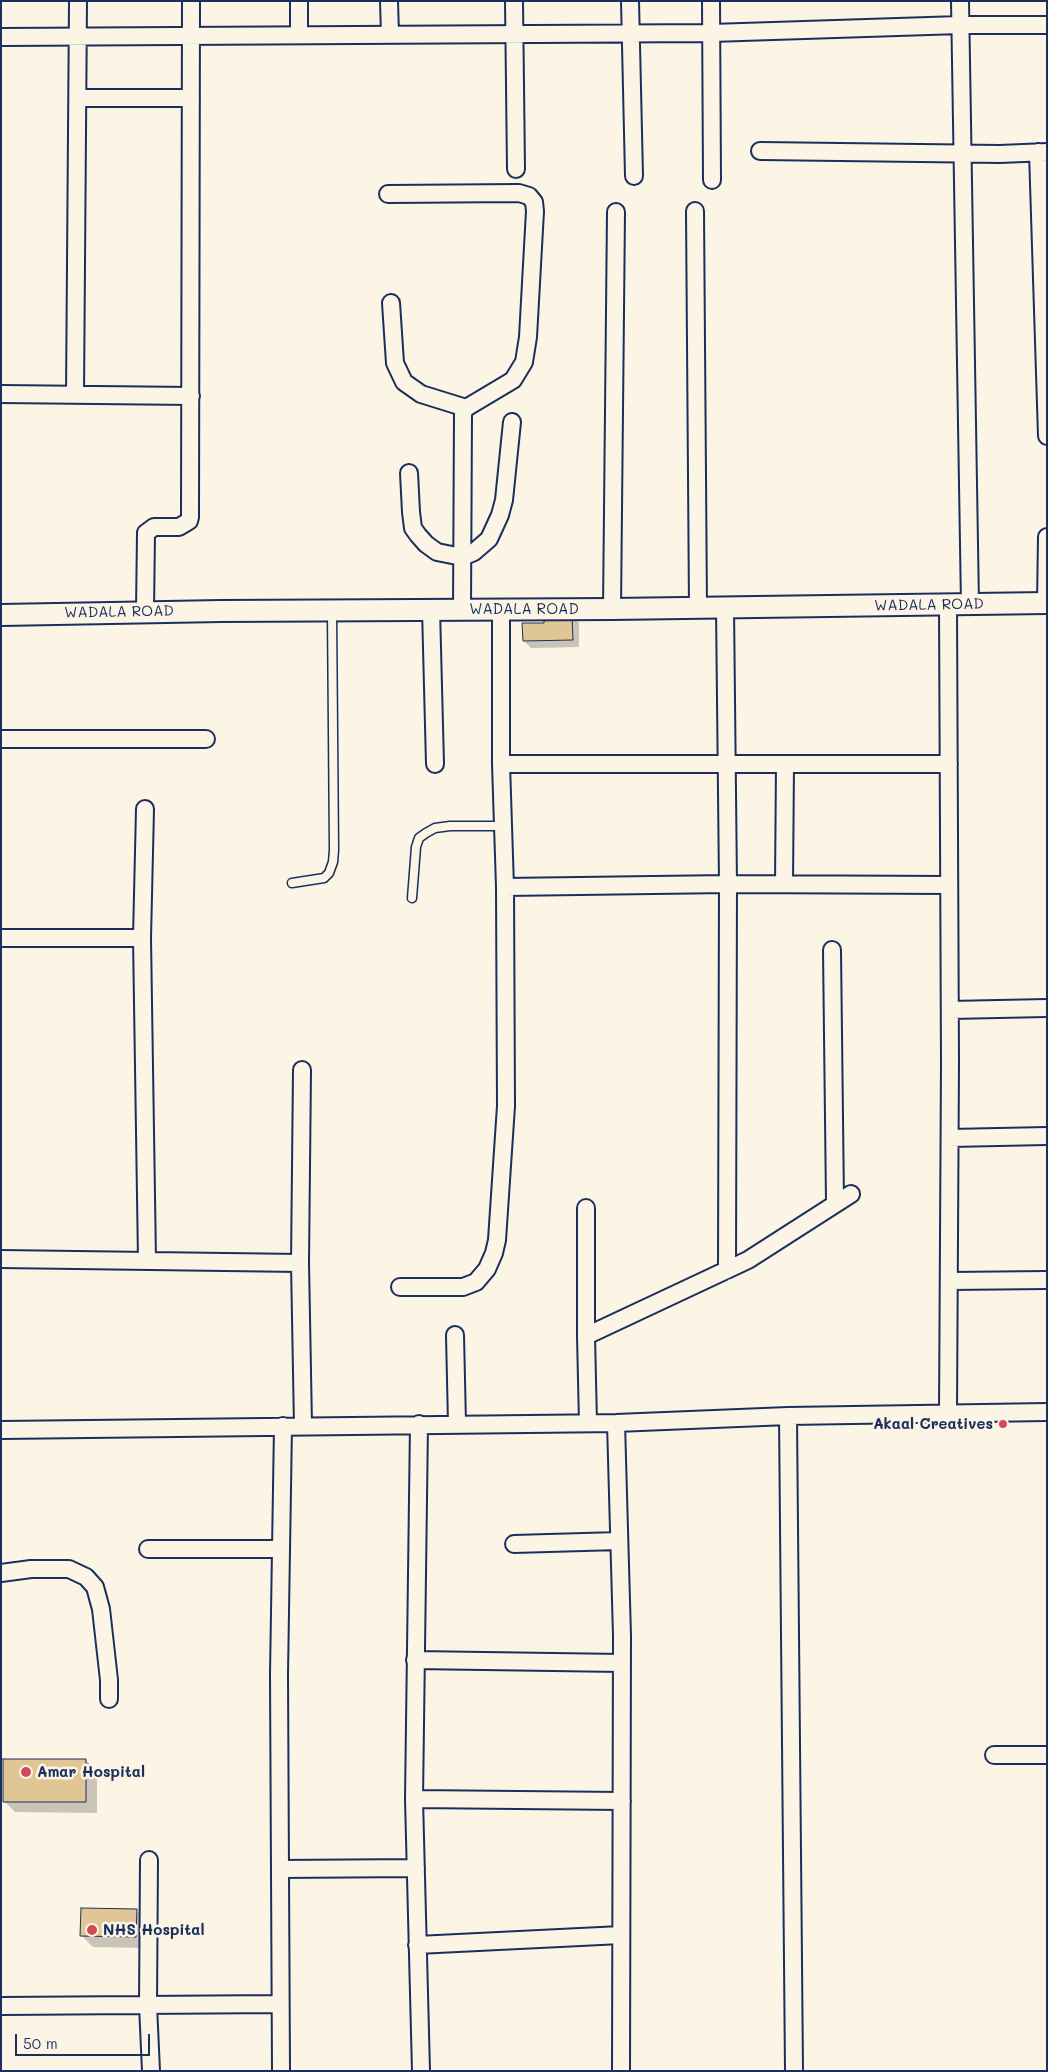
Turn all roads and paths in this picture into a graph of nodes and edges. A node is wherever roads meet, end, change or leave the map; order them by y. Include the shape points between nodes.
1 (78, 1) edge
2 (191, 1) edge
3 (299, 1) edge
4 (389, 1) edge
5 (514, 1) edge
6 (630, 1) edge
7 (711, 1) edge
8 (960, 1) edge
9 (960, 25) junction
10 (1047, 25) edge
11 (632, 33) junction
12 (711, 33) junction
13 (390, 35) junction
14 (515, 35) junction
15 (191, 36) junction
16 (299, 36) junction
17 (1, 37) edge
18 (78, 37) junction
19 (78, 98) junction
20 (191, 98) junction
21 (760, 151) dead end
22 (1042, 152) edge
23 (962, 154) junction
24 (516, 169) dead end
25 (634, 176) dead end
26 (712, 180) dead end
27 (388, 194) dead end
28 (695, 211) dead end
29 (616, 212) dead end
30 (391, 303) dead end
31 (1, 394) edge
32 (75, 395) junction
33 (191, 396) junction
34 (466, 408) junction
35 (512, 422) dead end
36 (1047, 436) edge
37 (409, 473) dead end
38 (1047, 537) edge
39 (462, 557) junction
40 (1046, 602) edge
41 (970, 604) junction
42 (948, 605) junction
43 (725, 607) junction
44 (698, 608) junction
45 (431, 609) junction
46 (462, 609) junction
47 (501, 609) junction
48 (612, 609) junction
49 (332, 610) junction
50 (145, 612) junction
51 (1, 615) edge
52 (1, 739) edge
53 (206, 739) dead end
54 (434, 764) dead end
55 (501, 764) junction
56 (727, 764) junction
57 (786, 764) junction
58 (949, 764) junction
59 (145, 809) dead end
60 (503, 826) junction
61 (292, 883) dead end
62 (728, 884) junction
63 (784, 884) junction
64 (949, 885) junction
65 (506, 887) junction
66 (412, 898) dead end
67 (1, 938) edge
68 (142, 938) junction
69 (832, 950) dead end
70 (1047, 1008) edge
71 (950, 1010) junction
72 (302, 1070) dead end
73 (1047, 1136) edge
74 (950, 1138) junction
75 (851, 1194) dead end
76 (835, 1202) junction
77 (586, 1208) dead end
78 (1, 1260) edge
79 (147, 1260) junction
80 (300, 1263) junction
81 (727, 1270) junction
82 (1047, 1280) edge
83 (949, 1281) junction
84 (400, 1288) dead end
85 (455, 1335) dead end
86 (586, 1336) junction
87 (1047, 1412) edge
88 (948, 1413) junction
89 (788, 1416) junction
90 (588, 1423) junction
91 (616, 1423) junction
92 (419, 1424) junction
93 (456, 1424) junction
94 (283, 1426) junction
95 (303, 1426) junction
96 (1, 1430) edge
97 (620, 1541) junction
98 (514, 1544) dead end
99 (148, 1549) dead end
100 (280, 1549) junction
101 (1, 1573) edge
102 (415, 1660) junction
103 (622, 1663) junction
104 (109, 1699) dead end
105 (994, 1755) dead end
106 (1047, 1755) edge
107 (414, 1799) junction
108 (622, 1801) junction
109 (149, 1860) dead end
110 (416, 1868) junction
111 (280, 1869) junction
112 (621, 1935) junction
113 (417, 1945) junction
114 (280, 2004) junction
115 (148, 2005) junction
116 (1, 2006) edge
117 (151, 2071) edge
118 (281, 2071) edge
119 (421, 2071) edge
120 (621, 2071) edge
121 (794, 2071) edge

1 - 18 street
2 - 15 street
3 - 16 street
4 - 13 street
5 - 14 street
6 - 11 street
7 - 12 street
8 - 9 street
9 - 10 street
9 - 12 street
9 - 23 street
11 - 12 street
11 - 14 street
11 - 25 street
12 - 26 street
13 - 14 street
13 - 16 street
14 - 24 street
15 - 16 street
15 - 18 street
15 - 20 street
17 - 18 street
18 - 19 street
19 - 20 street
19 - 32 street
20 - 33 street
21 - 23 street
22 - 23 street
22 - 36 street
23 - 41 street
27 - 34 street via 518,193 529,196 534,202 529,327 524,362 513,380
28 - 44 street
29 - 48 street
30 - 34 street via 395,363 404,382 421,394
31 - 32 street
32 - 33 street
33 - 50 street via 190,517 179,527 154,527 146,533
34 - 39 street via 462,422
35 - 39 street via 500,515 484,545
37 - 39 street via 413,528 437,552
38 - 40 street
39 - 46 street
40 - 41 street, WADALA ROAD
41 - 42 street, WADALA ROAD
42 - 43 street, WADALA ROAD
42 - 58 street
43 - 44 street, WADALA ROAD
43 - 56 street
44 - 48 street, WADALA ROAD
45 - 46 street, WADALA ROAD
45 - 49 street, WADALA ROAD
45 - 54 street
46 - 47 street, WADALA ROAD
47 - 48 street, WADALA ROAD
47 - 55 street
49 - 50 street, WADALA ROAD
49 - 61 lane via 334,856 330,873 324,878
50 - 51 street, WADALA ROAD
52 - 53 street
55 - 56 street
55 - 60 street
56 - 57 street
56 - 62 street
57 - 58 street
57 - 63 street
58 - 64 street
59 - 68 street
60 - 65 street
60 - 66 lane via 450,826 426,832 416,847
62 - 63 street
62 - 65 street
62 - 81 street
63 - 64 street
64 - 71 street
65 - 84 street via 506,1106 494,1254 476,1282 463,1287
67 - 68 street
68 - 79 street
69 - 76 street
70 - 71 street
71 - 74 street
72 - 80 street
73 - 74 street
74 - 83 street
75 - 76 street
76 - 81 street via 748,1260
77 - 86 street
78 - 79 street
79 - 80 street
80 - 95 street
81 - 86 street
82 - 83 street
83 - 88 street
85 - 93 street
86 - 90 street
87 - 88 street
88 - 89 street
89 - 91 street
89 - 121 street
90 - 91 street
90 - 93 street
91 - 97 street
92 - 93 street
92 - 95 street
92 - 102 street
94 - 95 street
94 - 96 street
94 - 100 street
97 - 98 street
97 - 103 street
99 - 100 street
100 - 111 street
101 - 104 street via 69,1569 86,1577 95,1587 101,1609
102 - 103 street
102 - 107 street
103 - 108 street
105 - 106 street
107 - 108 street
107 - 110 street
108 - 112 street
109 - 115 street
110 - 111 street
110 - 113 street
111 - 114 street
112 - 113 street
112 - 120 street
113 - 119 street
114 - 115 street
114 - 118 street
115 - 116 street
115 - 117 street

